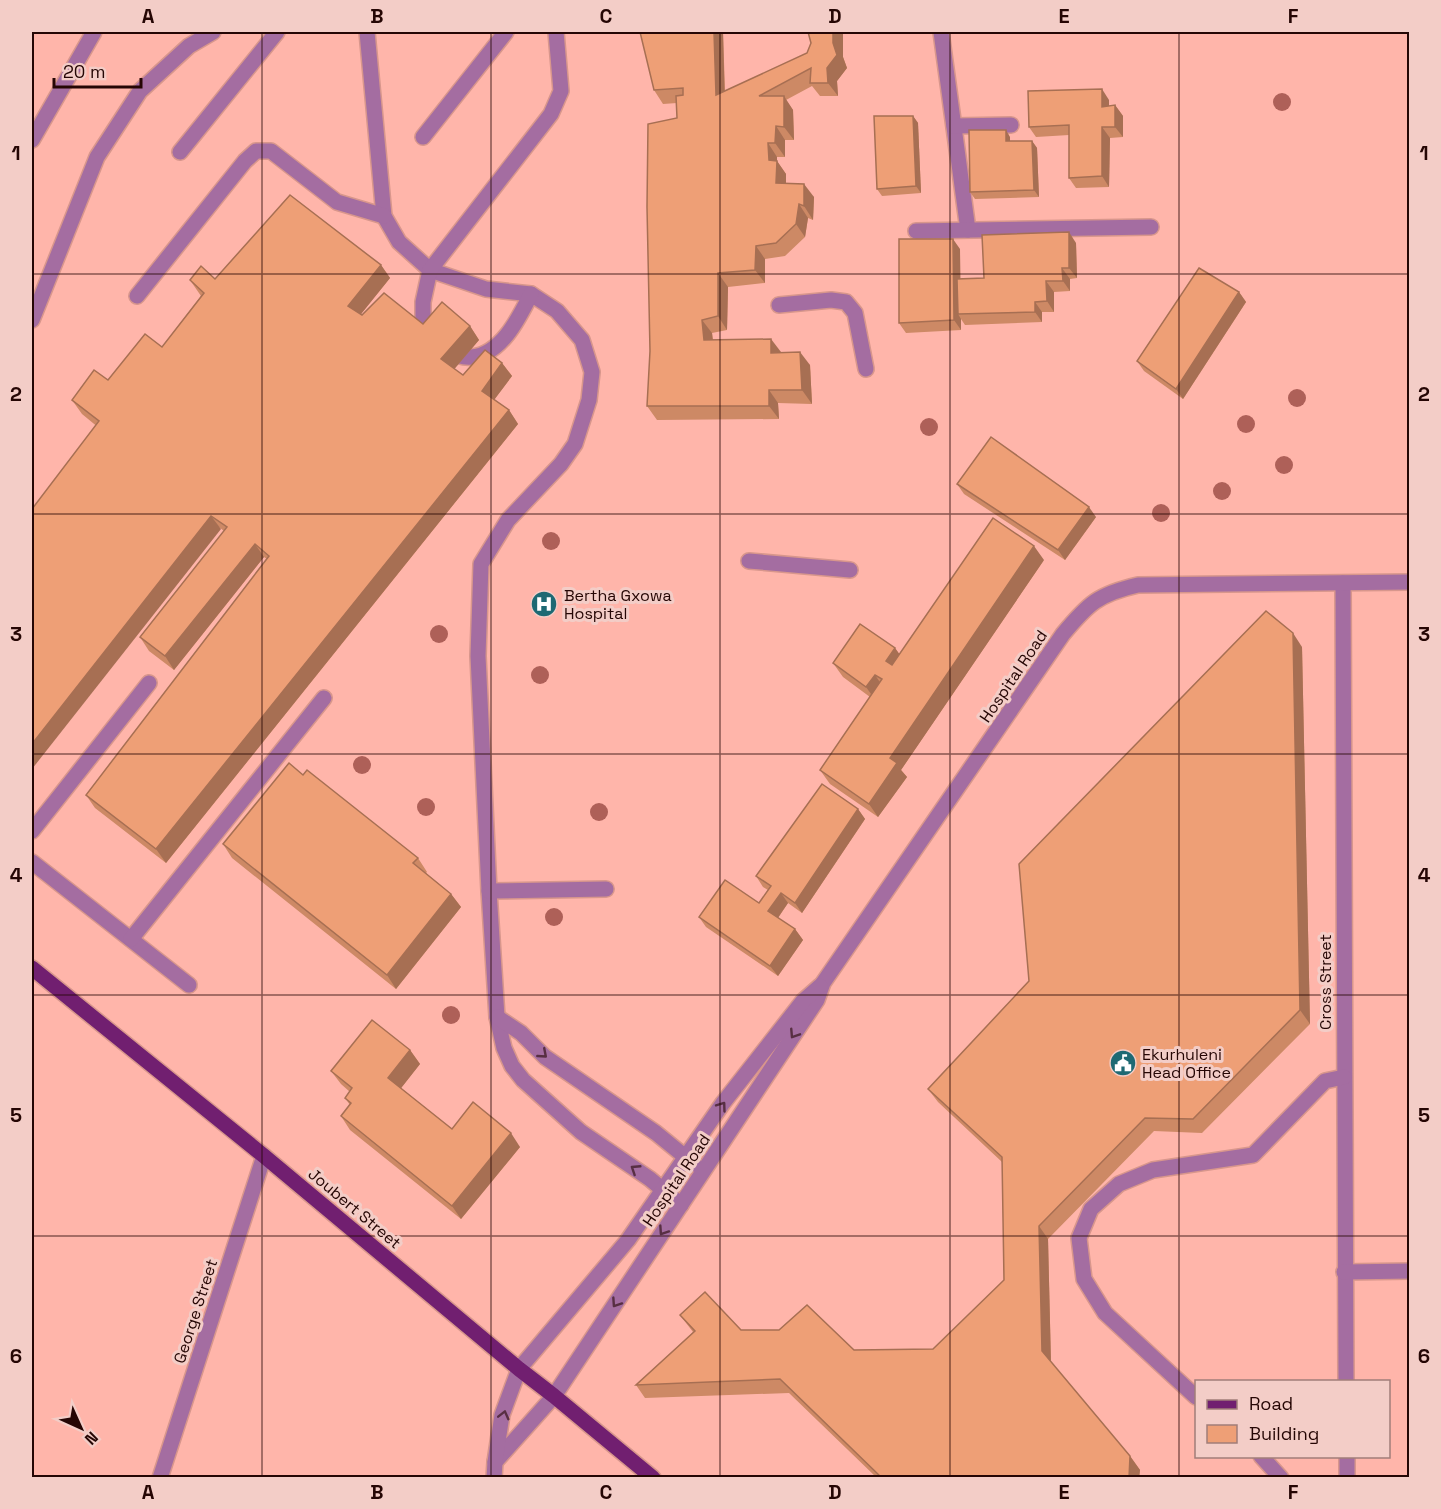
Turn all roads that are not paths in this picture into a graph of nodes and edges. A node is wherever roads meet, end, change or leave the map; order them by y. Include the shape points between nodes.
1 (94, 32) edge
2 (213, 32) edge
3 (277, 32) edge
4 (367, 32) edge
5 (506, 32) edge
6 (556, 32) edge
7 (941, 32) edge
8 (1011, 125) dead end
9 (954, 126) junction
10 (423, 137) dead end
11 (32, 140) edge
12 (180, 152) dead end
13 (384, 216) junction
14 (1151, 227) dead end
15 (968, 230) junction
16 (915, 231) dead end
17 (430, 270) junction
18 (531, 294) junction
19 (137, 296) dead end
20 (779, 305) dead end
21 (32, 320) edge
22 (866, 369) dead end
23 (749, 561) dead end
24 (850, 570) dead end
25 (1410, 582) edge
26 (1343, 583) junction
27 (148, 682) dead end
28 (324, 698) dead end
29 (32, 831) edge
30 (32, 862) edge
31 (606, 889) dead end
32 (489, 891) junction
33 (130, 939) junction
34 (32, 968) edge
35 (823, 983) junction
36 (189, 984) dead end
37 (497, 1017) junction
38 (1344, 1077) junction
39 (264, 1155) junction
40 (687, 1157) junction
41 (704, 1172) junction
42 (663, 1190) junction
43 (681, 1205) junction
44 (1344, 1272) junction
45 (1410, 1272) edge
46 (519, 1369) junction
47 (1346, 1380) edge
48 (1195, 1394) edge
49 (554, 1395) junction
50 (1263, 1458) edge
51 (1347, 1458) edge
52 (495, 1462) junction
53 (160, 1478) edge
54 (494, 1478) edge
55 (653, 1478) edge
56 (1281, 1478) edge
57 (1347, 1478) edge

1 - 11 street
2 - 21 street via 189,46 140,91 97,157
3 - 12 street
4 - 13 street
5 - 10 street
6 - 17 street via 561,91 551,114
7 - 9 street
8 - 9 street
9 - 15 street
13 - 17 street via 399,242
13 - 19 street via 337,202 271,151 256,151
14 - 15 street
15 - 16 street
17 - 18 street via 486,289
17 - 18 street via 423,302 423,329 454,353 470,357 493,349 519,317
18 - 32 street via 557,311 582,340 592,372 589,400 575,444 508,520 481,564 478,656
20 - 22 street via 846,302 855,313
23 - 24 street
25 - 26 street, Hospital Road
26 - 35 street, Hospital Road via 1138,585 1091,602 1063,634
26 - 38 street, Cross Street
27 - 29 street
28 - 33 street
30 - 33 street
31 - 32 street
32 - 37 street
33 - 36 street
34 - 39 main road, Joubert Street
40 -> 35 street, Hospital Road via 723,1103 803,1000
35 -> 41 street, Hospital Road via 817,1000
37 -> 40 street via 521,1033 545,1057
42 -> 37 street via 581,1132 522,1080 504,1048
38 - 44 street, Cross Street
38 - 48 street via 1325,1081 1253,1155 1154,1170 1119,1184 1091,1209 1079,1238 1084,1279 1105,1313
39 - 46 main road, Joubert Street
39 - 53 street, George Street
40 - 41 street
40 - 42 street, Hospital Road
41 - 43 street, Hospital Road
42 - 43 street
42 - 46 street, Hospital Road via 628,1240
43 -> 49 street, Hospital Road
44 - 45 street
44 - 47 street, Cross Street
46 - 49 main road, Joubert Street
52 -> 46 street, Hospital Road via 502,1415
49 - 52 street, Hospital Road
49 - 55 main road, Joubert Street
50 - 56 street
51 - 57 street
52 - 54 street, Hospital Road

